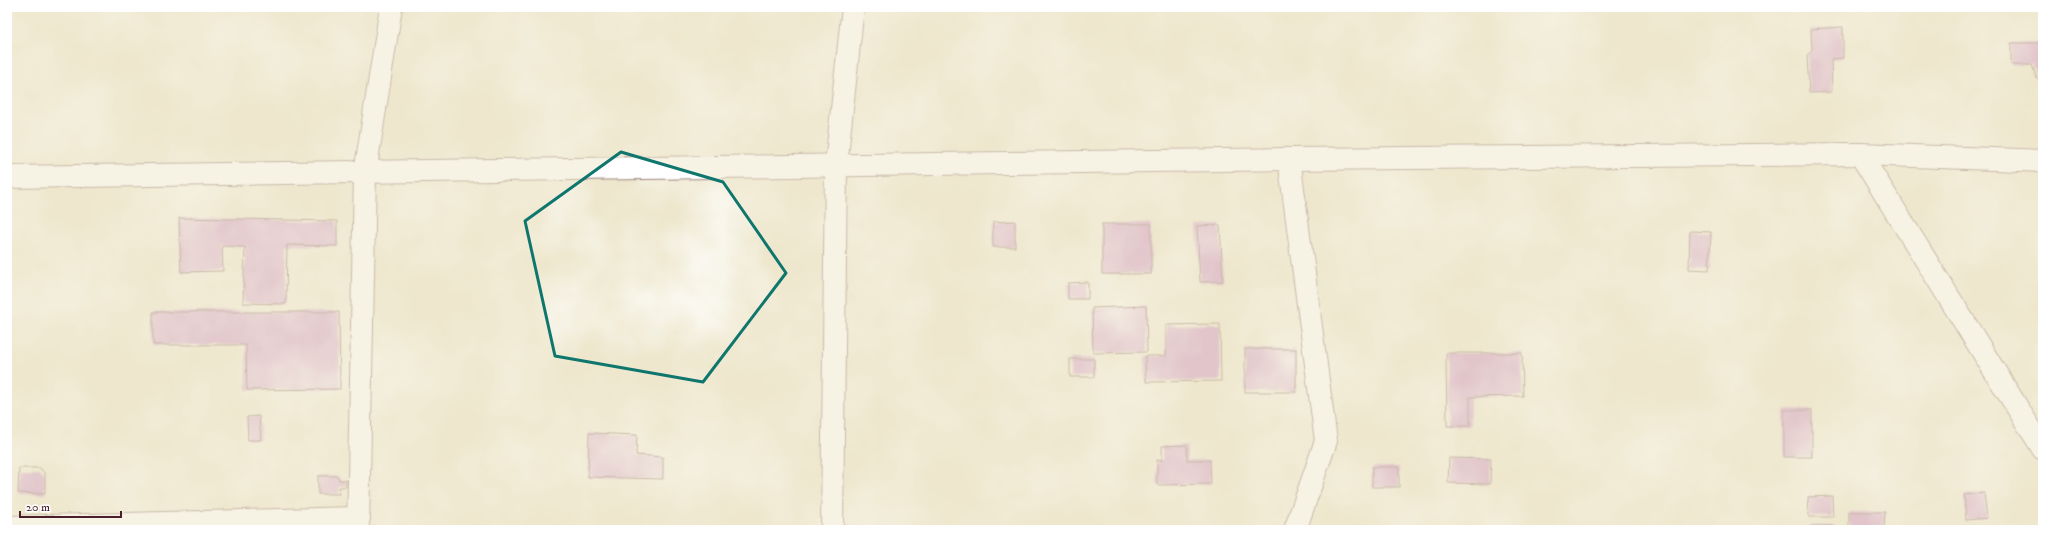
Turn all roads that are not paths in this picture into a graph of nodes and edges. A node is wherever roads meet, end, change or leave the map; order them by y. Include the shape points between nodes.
1 (392, 7) edge
2 (853, 7) edge
3 (1860, 154) junction
4 (1289, 159) junction
5 (2043, 161) edge
6 (836, 165) junction
7 (365, 173) junction
8 (7, 177) edge
9 (2043, 449) edge
10 (359, 524) edge
11 (7, 527) edge
12 (832, 530) edge
13 (1295, 530) edge

1 - 7 street
2 - 6 street
3 - 4 street
3 - 5 street
3 - 9 street
4 - 6 street
4 - 13 street via 1326,441
6 - 7 street
6 - 12 street
7 - 8 street
7 - 10 street
10 - 11 street

